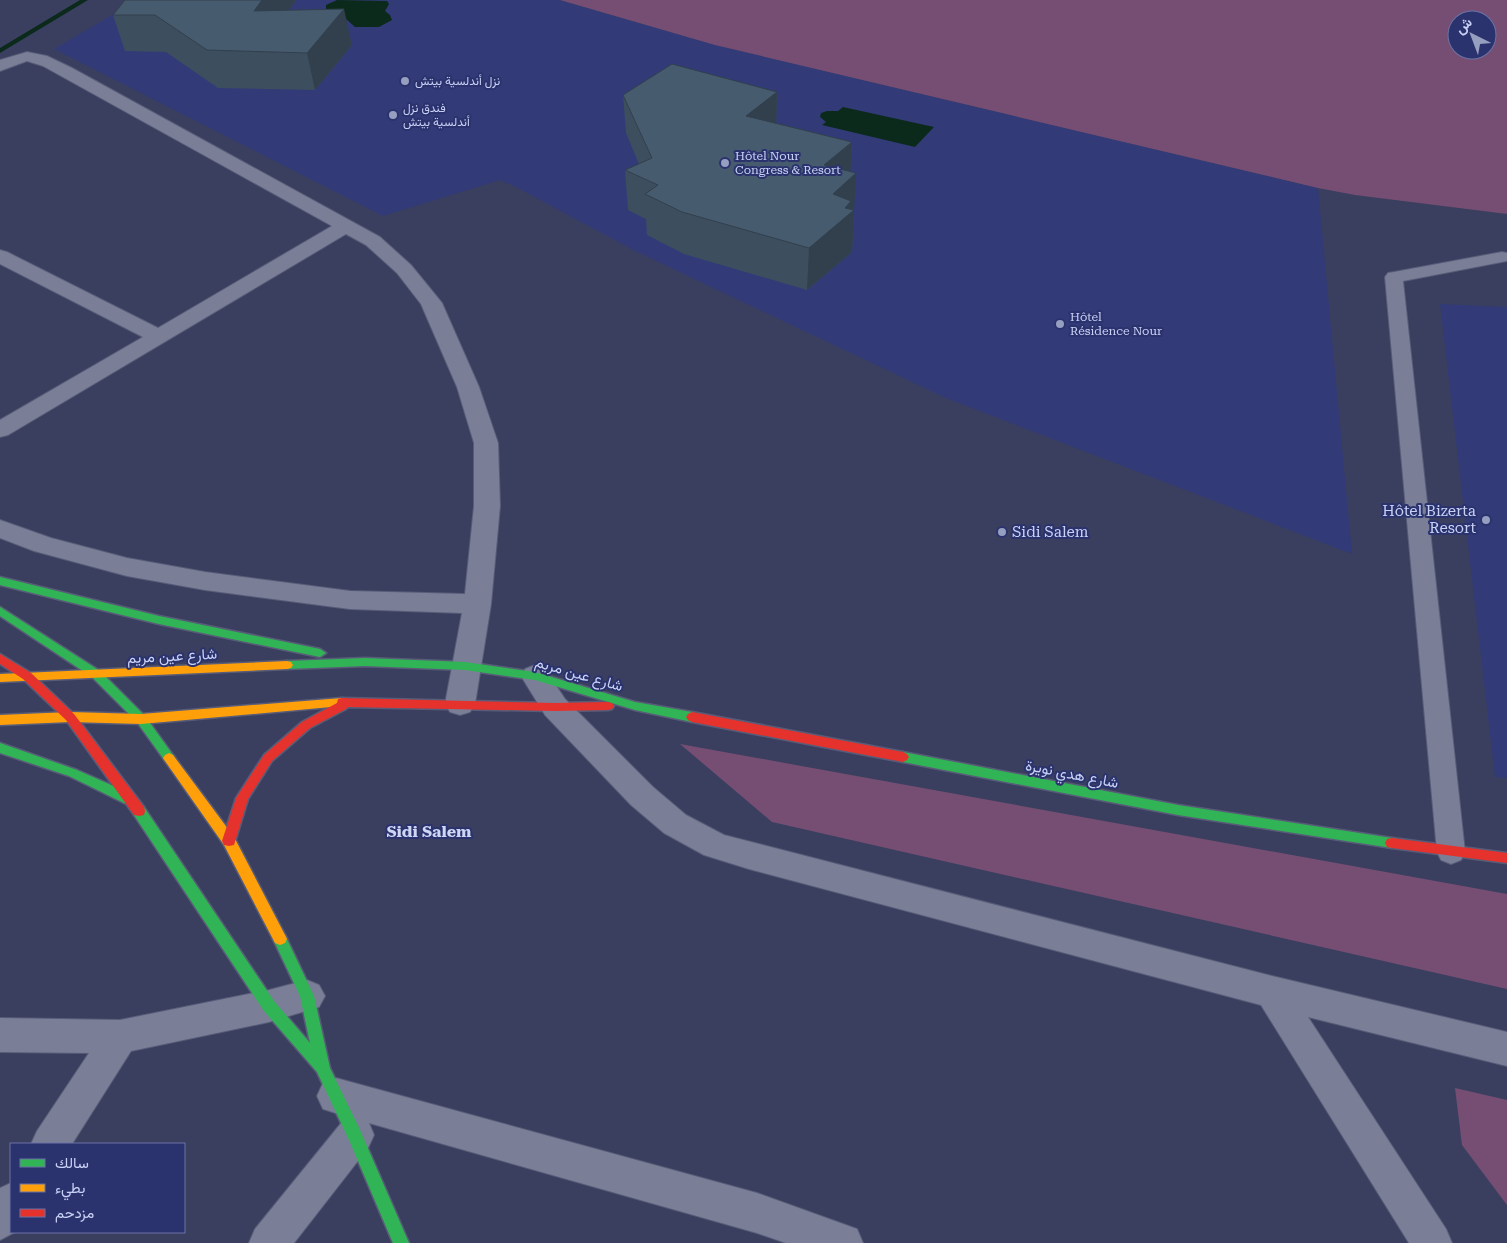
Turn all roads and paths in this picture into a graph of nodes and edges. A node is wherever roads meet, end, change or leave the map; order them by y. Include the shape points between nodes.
1 (0, 66) edge
2 (346, 226) junction
3 (0, 256) edge
4 (1502, 257) dead end
5 (158, 336) junction
6 (0, 430) edge
7 (0, 528) edge
8 (0, 581) edge
9 (477, 604) junction
10 (0, 611) edge
11 (0, 658) edge
12 (365, 662) junction
13 (465, 666) junction
14 (96, 674) junction
15 (26, 676) junction
16 (535, 676) junction
17 (0, 678) edge
18 (350, 701) junction
19 (460, 704) junction
20 (634, 706) junction
21 (555, 707) junction
22 (70, 717) junction
23 (141, 718) junction
24 (0, 720) edge
25 (0, 748) edge
26 (131, 800) junction
27 (229, 841) junction
28 (1451, 852) junction
29 (1507, 858) edge
30 (1272, 992) junction
31 (307, 996) junction
32 (269, 1006) junction
33 (0, 1035) edge
34 (120, 1037) junction
35 (1507, 1049) edge
36 (329, 1082) junction
37 (355, 1135) junction
38 (51, 1143) edge
39 (10, 1205) edge
40 (0, 1220) edge
41 (269, 1243) edge
42 (401, 1243) edge
43 (843, 1243) edge
44 (1432, 1243) edge

1 - 2 street via 15,58 36,57
2 - 5 street
2 - 9 street via 386,252 431,303 468,387 486,443 487,506
3 - 5 street
4 - 28 lane via 1394,277
5 - 6 street
7 - 9 street via 43,545 118,565 205,581 350,600
8 - 12 main road via 235,638
9 - 13 street
10 - 14 main road
11 - 15 main road
12 - 13 main road, شارع عين مريم
12 - 14 main road, شارع عين مريم
13 - 16 main road, شارع عين مريم
13 - 19 street
14 - 15 main road, شارع عين مريم
14 - 23 main road
15 - 17 main road, شارع عين مريم
15 - 22 main road
16 - 20 main road, شارع عين مريم
16 - 21 street
18 - 19 main road, شارع عين مريم
18 - 23 main road, شارع عين مريم
18 - 27 main road via 306,726 268,758 242,798
19 - 21 main road, شارع عين مريم
20 - 21 main road, شارع عين مريم
20 - 28 main road, شارع هدي نويرة via 1178,810
21 - 30 street via 642,796 675,824 715,846
22 - 23 main road, شارع عين مريم
22 - 24 main road, شارع عين مريم
22 - 26 main road
23 - 27 main road
25 - 26 main road via 74,773
26 - 32 main road
27 - 31 main road
28 - 29 main road, شارع هدي نويرة
30 - 35 street
30 - 44 street
31 - 32 street
31 - 36 main road
32 - 34 street
32 - 36 main road
33 - 34 street
34 - 38 street
36 - 37 main road
36 - 43 street via 757,1213
37 - 41 street
37 - 42 main road
39 - 40 street

